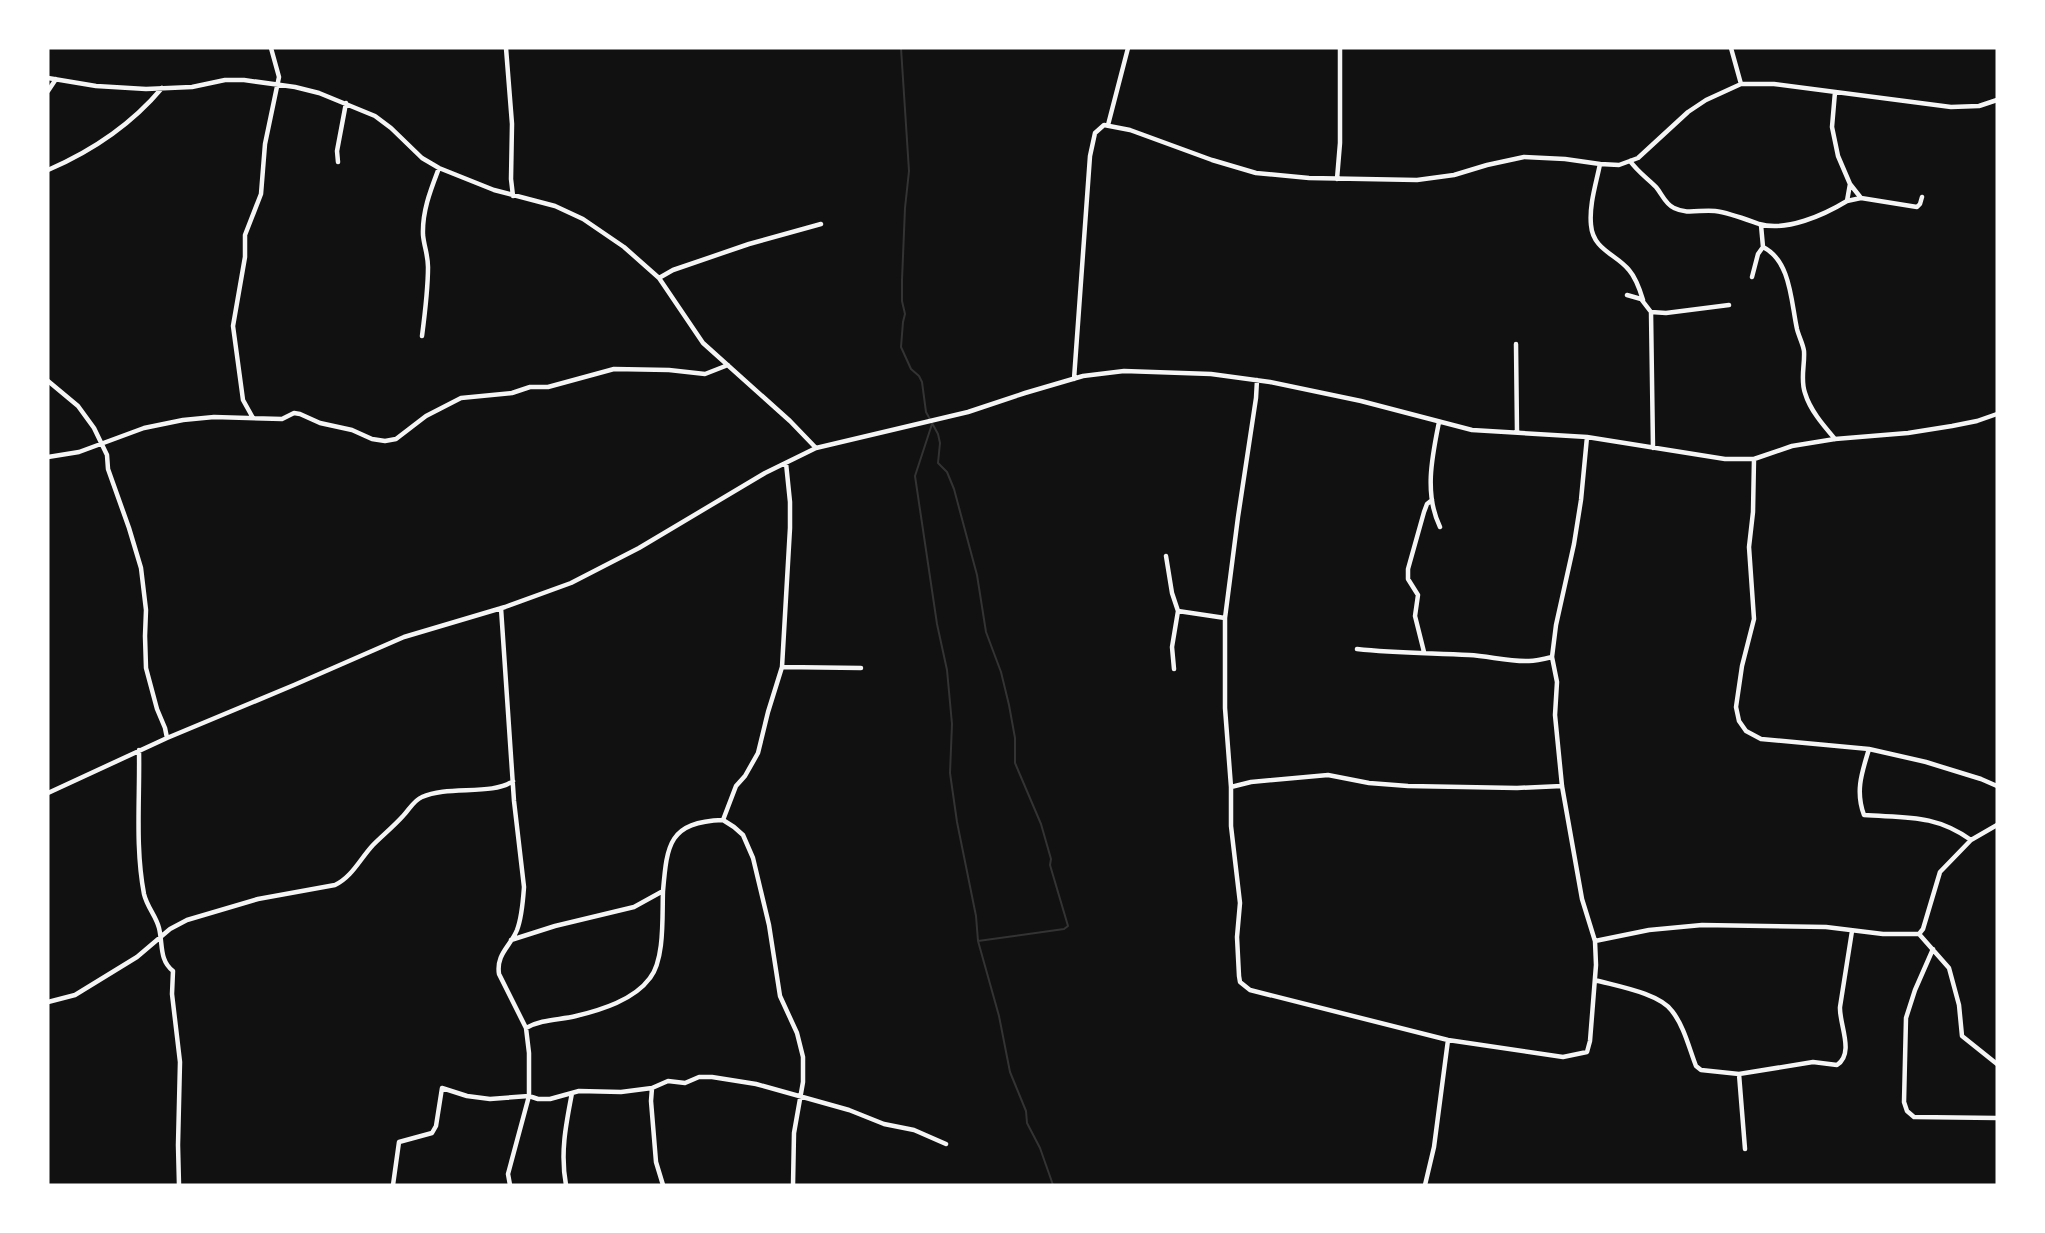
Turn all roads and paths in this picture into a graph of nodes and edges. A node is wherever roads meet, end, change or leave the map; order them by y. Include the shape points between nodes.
1 (271, 48) edge
2 (506, 48) edge
3 (1128, 48) edge
4 (1340, 48) edge
5 (1731, 48) edge
6 (48, 78) edge
7 (56, 79) junction
8 (277, 84) junction
9 (1741, 84) junction
10 (162, 88) junction
11 (48, 91) edge
12 (1835, 92) junction
13 (1997, 100) edge
14 (346, 103) junction
15 (1108, 125) junction
16 (1630, 161) junction
17 (338, 162) dead end
18 (1600, 164) junction
19 (439, 168) junction
20 (48, 170) edge
21 (1337, 179) junction
22 (1850, 184) junction
23 (513, 196) junction
24 (1922, 197) dead end
25 (1861, 198) junction
26 (1847, 201) junction
27 (821, 224) dead end
28 (1761, 225) junction
29 (1763, 247) junction
30 (1752, 277) dead end
31 (659, 278) junction
32 (1627, 295) dead end
33 (1643, 301) junction
34 (1729, 304) dead end
35 (1651, 312) junction
36 (422, 336) dead end
37 (1516, 344) dead end
38 (728, 365) junction
39 (1074, 379) junction
40 (1257, 380) junction
41 (48, 383) edge
42 (1997, 414) edge
43 (253, 418) junction
44 (1439, 422) junction
45 (1517, 432) junction
46 (1587, 437) junction
47 (1834, 439) junction
48 (102, 443) junction
49 (816, 448) junction
50 (1653, 448) junction
51 (48, 457) edge
52 (1754, 459) junction
53 (786, 463) junction
54 (1432, 500) junction
55 (1440, 527) dead end
56 (1166, 556) dead end
57 (501, 608) junction
58 (1178, 611) junction
59 (1225, 618) junction
60 (1357, 649) dead end
61 (1424, 652) junction
62 (1552, 657) junction
63 (782, 667) junction
64 (861, 668) dead end
65 (1174, 669) dead end
66 (166, 738) junction
67 (139, 750) junction
68 (1869, 750) junction
69 (513, 781) junction
70 (1562, 786) junction
71 (1997, 786) edge
72 (1231, 787) junction
73 (48, 793) edge
74 (723, 820) junction
75 (1997, 825) edge
76 (1971, 840) junction
77 (663, 891) junction
78 (1852, 931) junction
79 (1919, 934) junction
80 (160, 938) junction
81 (511, 940) junction
82 (1595, 941) junction
83 (1933, 950) junction
84 (1595, 980) junction
85 (49, 1003) edge
86 (526, 1028) junction
87 (1448, 1040) junction
88 (1997, 1064) edge
89 (1739, 1074) junction
90 (652, 1088) junction
91 (572, 1092) junction
92 (529, 1096) junction
93 (800, 1097) junction
94 (1997, 1118) edge
95 (946, 1144) dead end
96 (1745, 1149) dead end
97 (179, 1185) edge
98 (393, 1185) edge
99 (510, 1185) edge
100 (566, 1185) edge
101 (663, 1185) edge
102 (793, 1185) edge
103 (1425, 1185) edge

1 - 8 street via 279,77
2 - 23 street
3 - 15 street
4 - 21 street
5 - 9 street
6 - 7 street
7 - 10 street via 96,86
7 - 11 street
8 - 10 street via 225,80
8 - 14 street
8 - 43 street via 265,144 261,194 245,235 233,326 243,400
9 - 12 street
9 - 16 street via 1688,112
10 - 20 street via 124,127
12 - 13 street via 1966,108
12 - 22 street via 1832,127 1838,156
14 - 17 street
14 - 19 street via 375,116
15 - 21 street via 1248,171
15 - 39 street via 1095,133 1089,156
16 - 18 street
16 - 28 street via 1671,207 1716,211
18 - 21 street via 1524,157 1444,177
18 - 33 street via 1591,213 1594,238 1629,269
19 - 23 street
19 - 36 street via 423,223 428,265
22 - 25 street
22 - 26 street
23 - 31 street via 555,206 583,219 624,247
24 - 25 street via 1917,207
25 - 26 street
26 - 28 street via 1808,220
27 - 31 street via 749,244
28 - 29 street
29 - 30 street
29 - 47 street via 1779,259 1787,281 1803,348 1804,391
31 - 38 street via 703,343
32 - 33 street
33 - 35 street
34 - 35 street
35 - 50 street
37 - 45 street
38 - 43 street via 705,374 614,369 548,387 461,398 426,416 396,440 372,439 294,413 282,418
38 - 49 street
39 - 40 street via 1124,371
39 - 49 street via 968,412
40 - 44 street via 1306,388
40 - 59 street
41 - 48 street via 78,406
42 - 47 street via 1908,433
43 - 48 street via 183,420
44 - 45 street via 1472,430
44 - 54 street via 1429,488
45 - 46 street
46 - 50 street
46 - 62 street via 1581,500
47 - 52 street via 1792,446
48 - 51 street
48 - 66 street via 141,568 146,668
49 - 53 street
50 - 52 street via 1710,458
52 - 68 street via 1749,548 1754,619 1737,693 1739,721 1746,731 1761,739
53 - 57 street via 571,584
53 - 63 street via 790,528
54 - 55 street
54 - 61 street via 1424,512 1408,569 1408,579 1418,595 1415,616
56 - 58 street
57 - 66 street via 404,637
57 - 69 street
58 - 59 street
58 - 65 street via 1172,647
59 - 72 street via 1225,708
60 - 61 street
61 - 62 street via 1517,661
62 - 70 street via 1557,682 1555,715
63 - 64 street
63 - 74 street via 758,753 736,786
66 - 67 street
67 - 73 street
67 - 80 street via 144,892
68 - 71 street via 1926,762
68 - 76 street via 1860,776 1864,815 1922,818 1959,831
69 - 80 street via 499,787 438,791 420,797 349,876 335,885 258,899 187,920
69 - 81 street via 524,887
70 - 72 street via 1408,786 1328,775
70 - 82 street via 1582,899
72 - 87 street via 1231,826 1240,903 1240,982 1250,990
74 - 77 street via 684,828 675,835
74 - 93 street via 743,835 757,869 780,996 797,1033 802,1057
75 - 76 street
76 - 79 street via 1940,872
77 - 81 street via 634,907
77 - 86 street via 658,958 650,978 618,1002
78 - 79 street
78 - 82 street via 1702,925
78 - 89 street via 1839,1018 1846,1039 1842,1062 1814,1062
79 - 83 street
80 - 85 street via 75,995
80 - 97 street via 163,958 173,971 179,1044
81 - 86 street via 498,965 499,974
82 - 84 street
83 - 88 street via 1950,968 1962,1036
83 - 94 street via 1906,1018 1907,1111 1914,1117
84 - 87 street via 1587,1052 1563,1057
84 - 89 street via 1665,1004 1678,1021 1696,1066 1708,1072
86 - 92 street
87 - 103 street
89 - 96 street
90 - 91 street
90 - 93 street via 668,1081 685,1083 712,1077
90 - 101 street via 656,1162
91 - 92 street via 550,1100
91 - 100 street via 563,1146
92 - 98 street via 490,1099 442,1088 432,1133 399,1142
92 - 99 street via 509,1168
93 - 95 street via 914,1130
93 - 102 street via 794,1133

